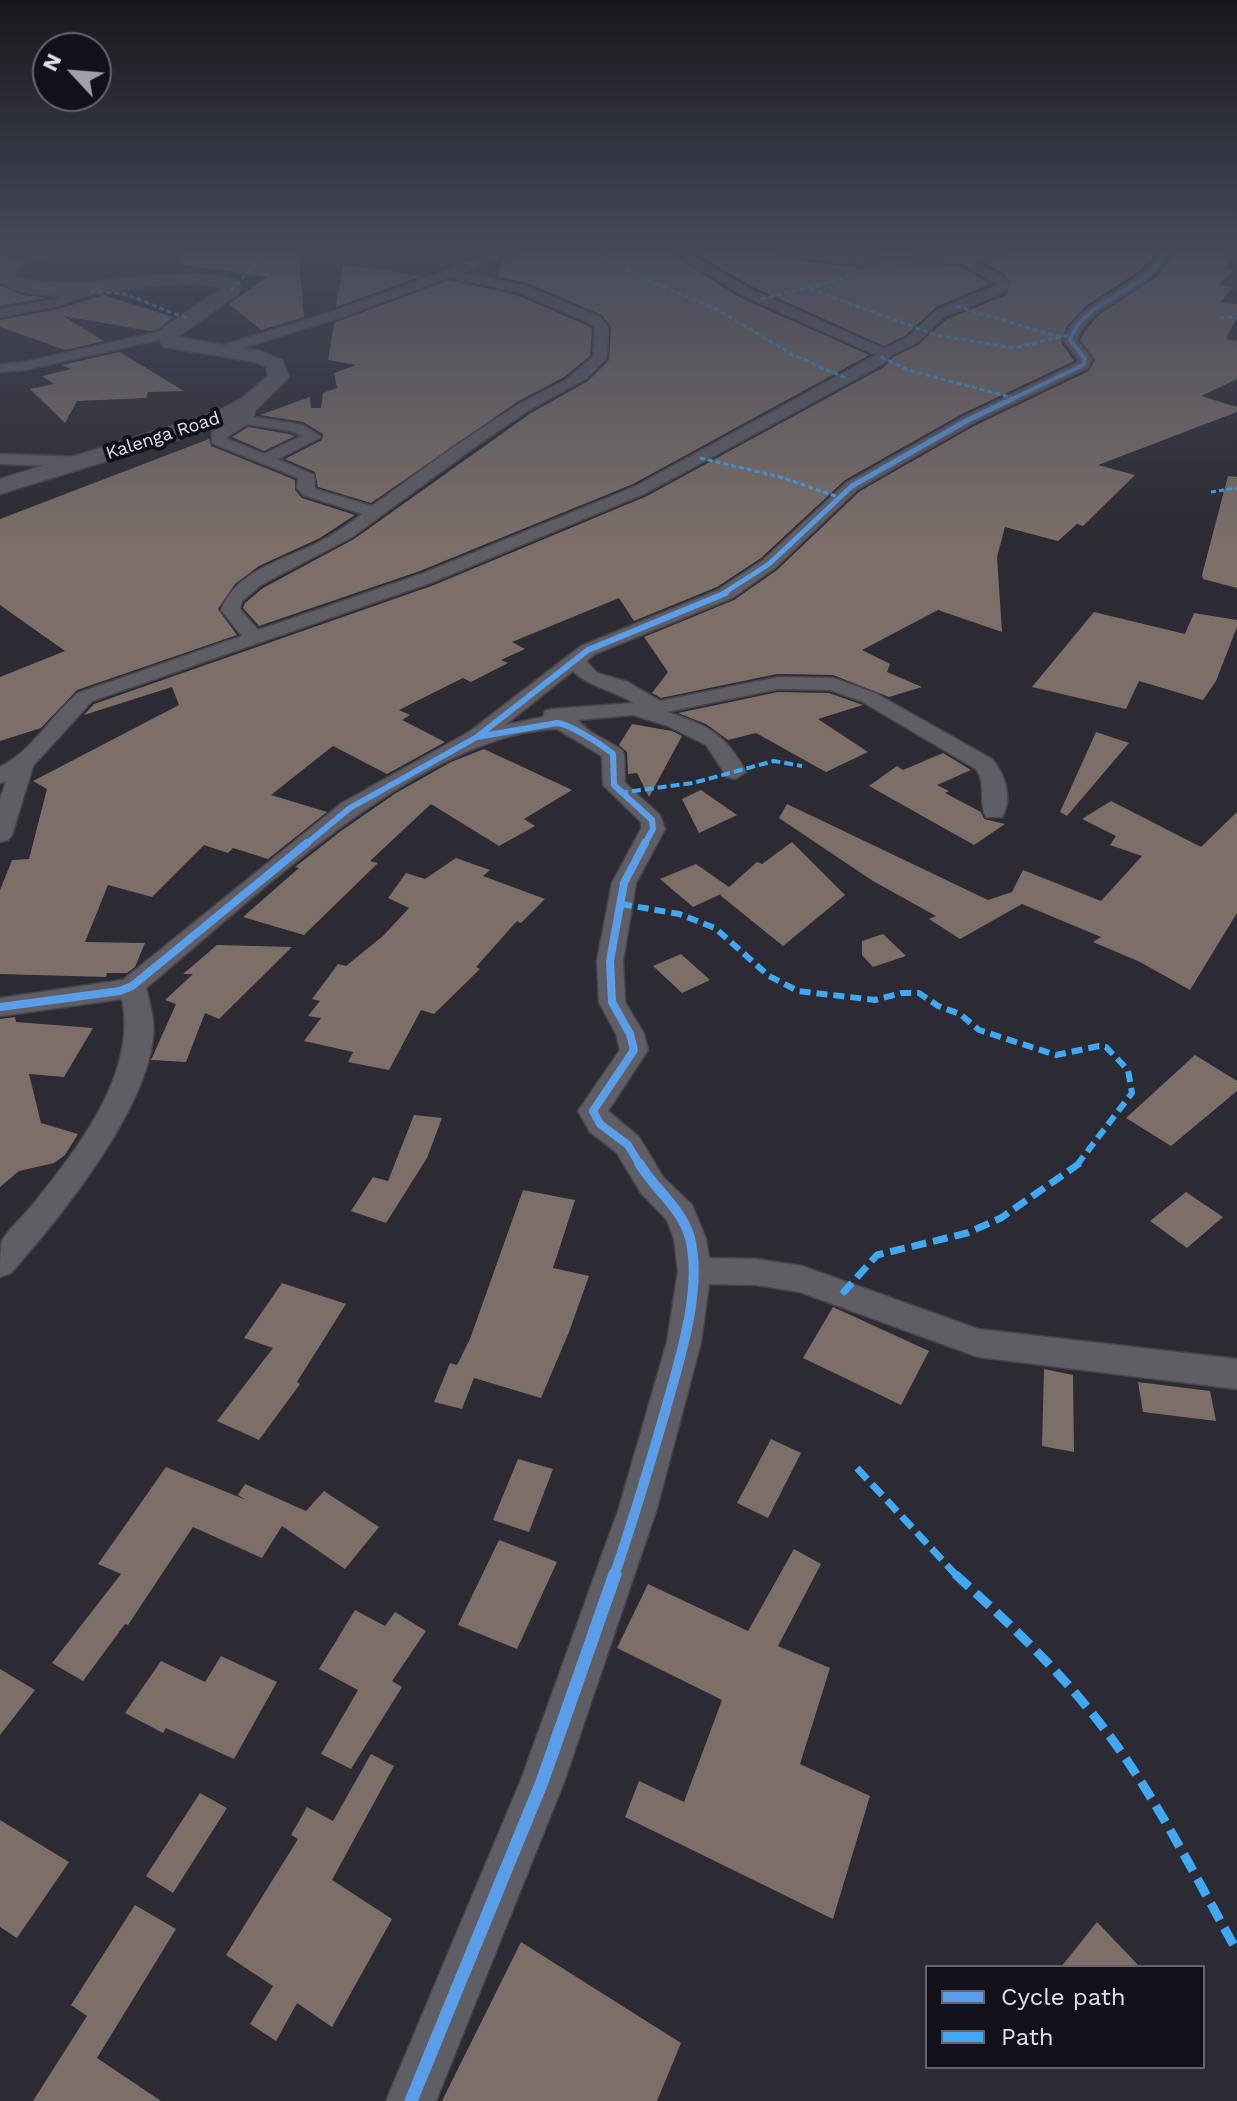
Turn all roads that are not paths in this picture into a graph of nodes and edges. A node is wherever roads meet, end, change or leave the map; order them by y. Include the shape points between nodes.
1 (109, 346) edge
2 (185, 346) edge
3 (235, 346) edge
4 (601, 346) edge
5 (868, 346) edge
6 (901, 346) edge
7 (1075, 346) edge
8 (219, 351) junction
9 (884, 353) junction
10 (6, 368) edge
11 (8, 385) dead end
12 (248, 412) junction
13 (0, 459) edge
14 (263, 460) junction
15 (84, 462) junction
16 (0, 487) edge
17 (376, 513) junction
18 (255, 638) junction
19 (573, 660) junction
20 (651, 709) junction
21 (511, 711) junction
22 (477, 737) junction
23 (22, 766) junction
24 (735, 772) dead end
25 (0, 776) edge
26 (994, 812) dead end
27 (0, 835) edge
28 (132, 986) junction
29 (0, 1007) edge
30 (0, 1264) edge
31 (694, 1271) junction
32 (1237, 1374) edge
33 (411, 2101) edge

1 - 10 street
2 - 8 main road, Kalenga Road
3 - 8 street
4 - 17 street via 600,358 585,373 515,413
5 - 9 street
6 - 9 street
7 - 19 street via 1085,359 1083,365 968,420 852,486 769,564 725,594
8 - 12 main road, Kalenga Road via 275,364 279,377
9 - 18 street via 878,361 640,490 427,578
10 - 11 street
12 - 14 street via 215,438
12 - 14 street via 263,425 292,426 313,437
12 - 15 main road, Kalenga Road
13 - 15 street
14 - 17 street via 307,477 309,492
15 - 16 main road, Kalenga Road
17 - 18 street via 347,535 238,594 230,610
18 - 23 street via 85,697
19 - 20 street via 590,677 621,686
19 - 21 street
20 - 21 street via 553,716
20 - 24 street via 708,736
20 - 26 street via 796,681 849,689 984,764 993,780
21 - 22 street
22 - 28 street via 350,808
22 - 31 street via 545,722 569,724 613,754 614,785 652,820 653,829 624,883 610,961 612,1002 634,1050 593,1111 600,1124 628,1145 652,1185 681,1214
23 - 25 street
23 - 27 street
28 - 29 street
28 - 30 street via 139,1040 123,1088 103,1128
31 - 32 street via 802,1279 978,1343
31 - 33 street via 684,1342 638,1508 542,1782

